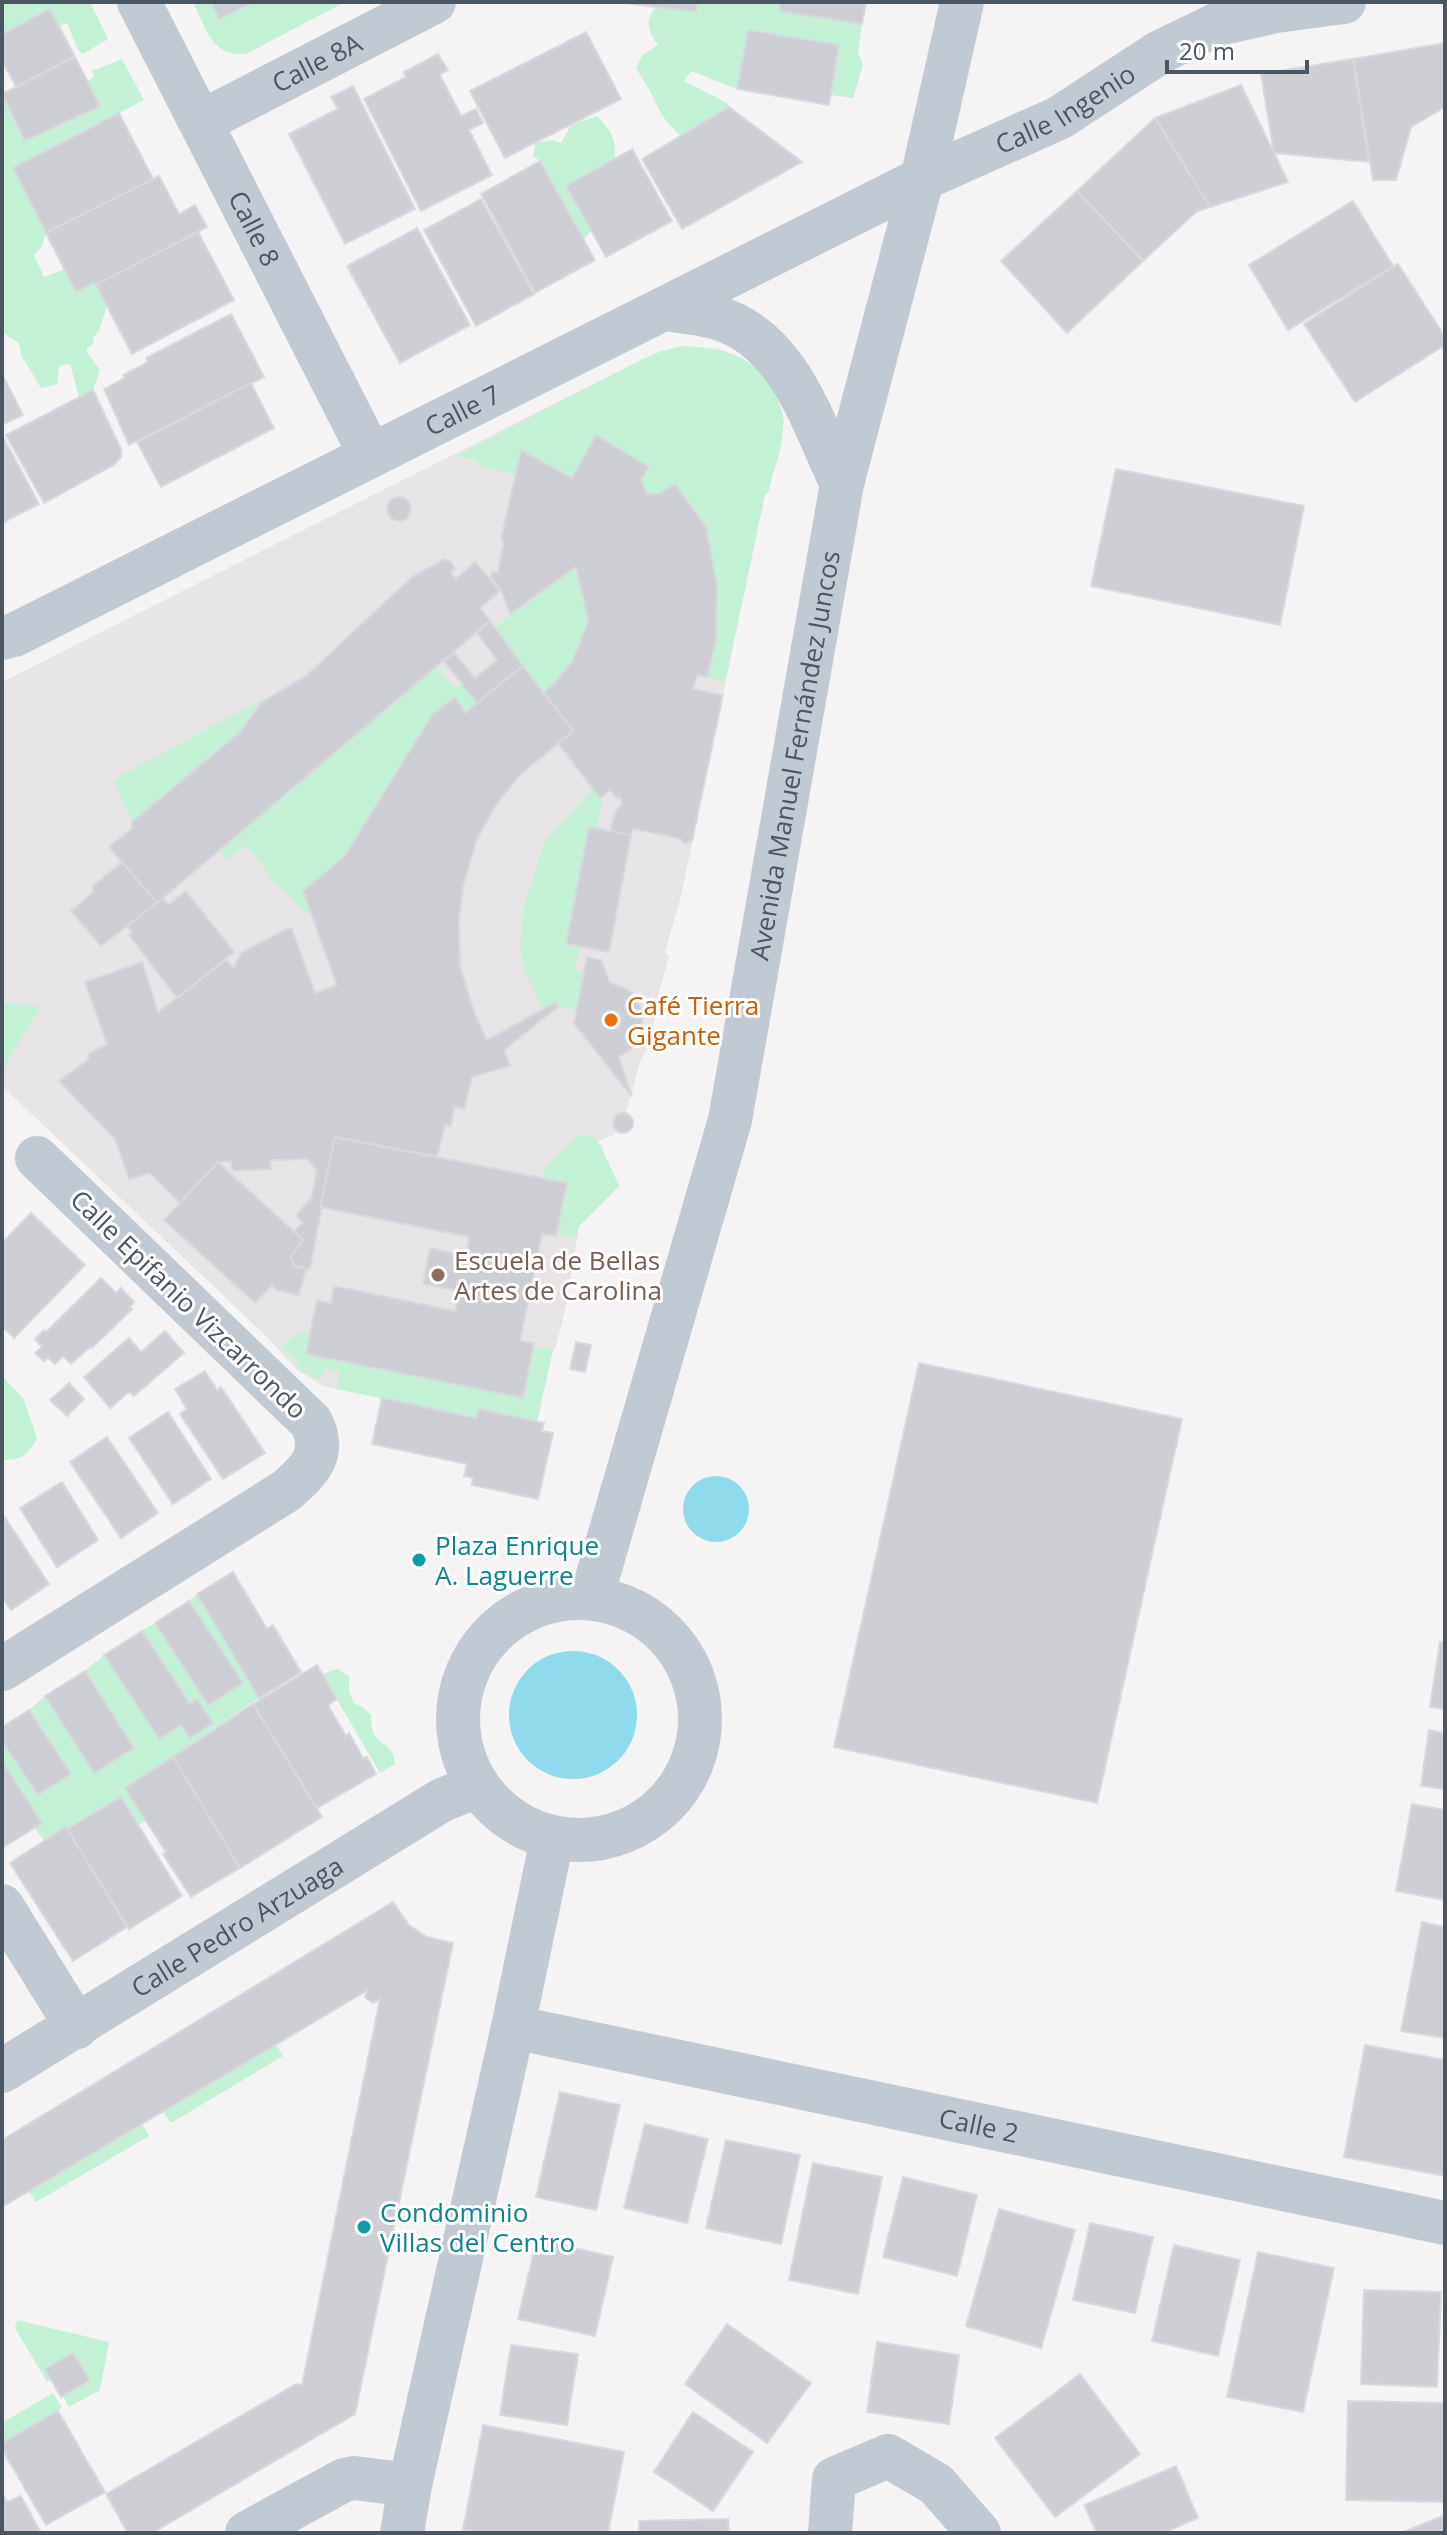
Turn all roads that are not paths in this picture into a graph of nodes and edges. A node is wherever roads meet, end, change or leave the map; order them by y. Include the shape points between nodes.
1 (139, 2) edge
2 (434, 2) edge
3 (962, 2) edge
4 (1344, 2) edge
5 (201, 122) junction
6 (922, 179) junction
7 (666, 309) junction
8 (371, 456) junction
9 (842, 484) junction
10 (2, 638) edge
11 (37, 1158) dead end
12 (592, 1596) junction
13 (2, 1669) edge
14 (477, 1786) junction
15 (552, 1839) junction
16 (2, 1906) edge
17 (77, 2027) junction
18 (513, 2027) junction
19 (2, 2071) edge
20 (1445, 2223) edge
21 (410, 2485) junction
22 (970, 2531) edge
23 (247, 2533) edge
24 (402, 2533) edge
25 (830, 2533) edge

1 - 5 street, Calle 8
2 - 5 street, Calle 8A
3 - 6 street, Avenida Manuel Fernández Juncos
4 - 6 street, Calle Ingenio via 1218,24 1160,52 1059,118
5 - 8 street, Calle 8
6 - 7 street, Calle 7
6 - 9 street, Avenida Manuel Fernández Juncos
7 - 8 street, Calle 7
7 - 9 street via 720,319 752,334 775,354
8 - 10 street, Calle 7
9 - 12 street, Avenida Manuel Fernández Juncos via 730,1120
11 - 13 street, Calle Epifanio Vizcarrondo via 311,1422 318,1440 307,1472 286,1491
12 - 14 street via 557,1598 512,1616 477,1649 458,1693 457,1741
12 - 15 street via 649,1618 683,1652 700,1697 699,1745 680,1789 645,1823 600,1840
14 - 15 street via 508,1820
14 - 17 street, Calle Pedro Arzuaga via 442,1800
15 - 18 street
16 - 17 street
17 - 19 street, Calle Pedro Arzuaga
18 - 20 street, Calle 2
18 - 21 street
21 - 23 street via 344,2480
21 - 24 street
22 - 25 street via 936,2484 888,2456 834,2479

